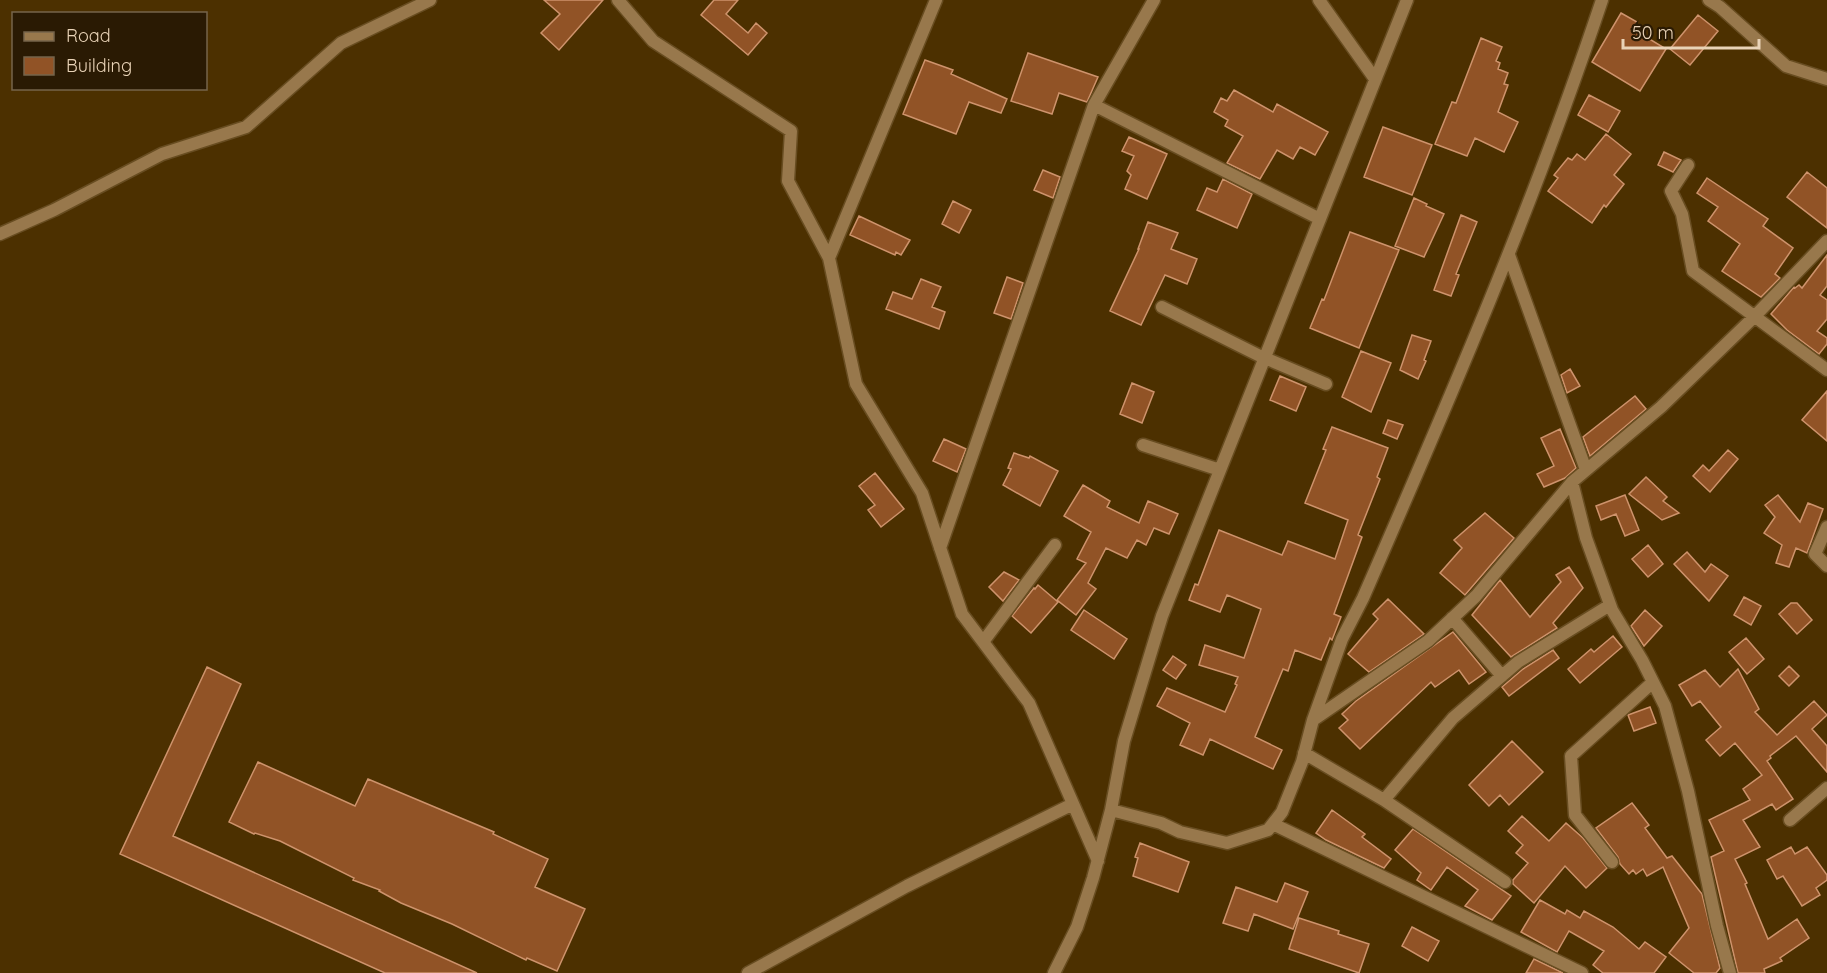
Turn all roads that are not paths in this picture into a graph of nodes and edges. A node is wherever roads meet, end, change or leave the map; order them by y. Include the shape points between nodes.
1 (430, 0) edge
2 (618, 0) edge
3 (1154, 0) edge
4 (1319, 0) edge
5 (1407, 0) edge
6 (1602, 0) edge
7 (1709, 0) edge
8 (931, 3) edge
9 (1375, 79) junction
10 (1827, 79) edge
11 (1094, 105) junction
12 (1688, 165) dead end
13 (1320, 219) junction
14 (0, 234) edge
15 (1827, 241) edge
16 (1509, 255) junction
17 (829, 258) junction
18 (1162, 307) dead end
19 (1754, 317) junction
20 (1264, 358) junction
21 (1827, 370) edge
22 (1326, 384) dead end
23 (1143, 445) dead end
24 (1220, 470) junction
25 (1586, 470) junction
26 (1572, 482) junction
27 (1827, 527) edge
28 (1055, 545) dead end
29 (940, 548) junction
30 (1827, 566) edge
31 (1610, 605) junction
32 (1452, 618) junction
33 (983, 642) junction
34 (1502, 676) junction
35 (1653, 682) junction
36 (1313, 720) junction
37 (1304, 753) junction
38 (1827, 788) edge
39 (1384, 800) junction
40 (1073, 804) junction
41 (1111, 810) junction
42 (1790, 820) dead end
43 (1273, 824) junction
44 (1098, 861) junction
45 (1612, 862) dead end
46 (1505, 882) dead end
47 (1729, 972) edge
48 (748, 973) edge
49 (1054, 973) edge
50 (1582, 973) edge

1 - 14 street via 341,43 246,127 162,154
2 - 17 street via 653,41 791,131 788,181
3 - 11 street
4 - 9 street
5 - 9 street
6 - 16 street
7 - 10 street via 1786,66
8 - 17 street
9 - 13 street
11 - 13 street
11 - 29 street
12 - 19 street via 1671,191 1682,214 1694,271
13 - 20 street
15 - 19 street
16 - 25 street
16 - 36 street via 1401,511 1342,639
17 - 29 street via 856,384 922,493
18 - 20 street
19 - 21 street
19 - 25 street via 1661,407
20 - 22 street
20 - 24 street
23 - 24 street
24 - 41 street via 1162,616 1125,741
25 - 26 street
26 - 31 street via 1586,538
26 - 32 street via 1476,596
27 - 30 street via 1815,554
28 - 33 street
29 - 33 street via 962,614
31 - 34 street
31 - 35 street
32 - 34 street
32 - 36 street via 1428,641
33 - 40 street via 1029,703
34 - 39 street via 1453,718
35 - 45 street via 1571,756 1575,815
35 - 47 street via 1665,706 1688,791
36 - 37 street
37 - 39 street
37 - 43 street via 1282,813
38 - 42 street
39 - 46 street
40 - 44 street
40 - 48 street via 907,886
41 - 43 street via 1227,843 1268,830
41 - 44 street
43 - 50 street
44 - 49 street via 1077,927

